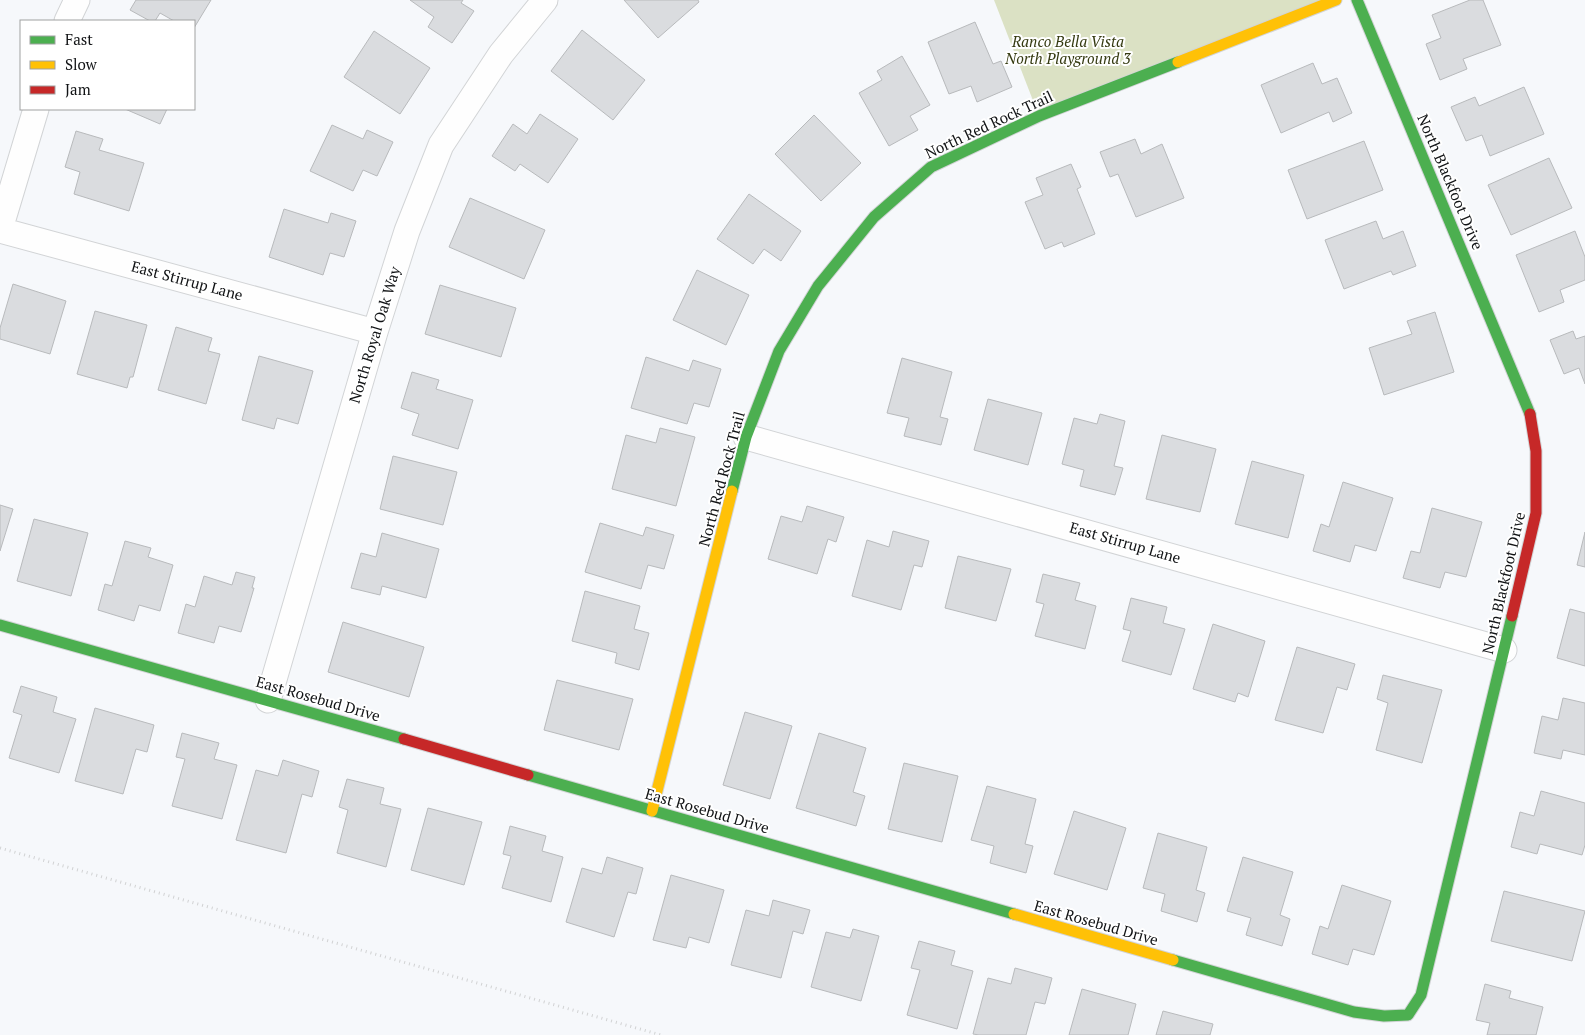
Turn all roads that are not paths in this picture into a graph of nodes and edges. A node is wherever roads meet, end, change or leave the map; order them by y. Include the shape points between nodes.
1 (77, 0) edge
2 (545, 0) edge
3 (1336, 0) edge
4 (1356, 0) edge
5 (67, 20) edge
6 (36, 110) edge
7 (0, 229) edge
8 (375, 332) junction
9 (746, 437) junction
10 (0, 625) edge
11 (1504, 650) junction
12 (268, 700) junction
13 (652, 811) junction
14 (1408, 1015) joint

1 - 5 street
2 - 8 street, North Royal Oak Way via 501,54 441,146 407,231
3 - 9 street, North Red Rock Trail via 1039,116 932,167 874,217 818,286 779,351
4 - 11 street, North Blackfoot Drive via 1531,415 1536,451 1536,513
6 - 7 street
7 - 8 street, East Stirrup Lane
8 - 12 street, North Royal Oak Way
9 - 11 street, East Stirrup Lane
9 - 13 street, North Red Rock Trail
10 - 12 street, East Rosebud Drive
11 - 14 street, North Blackfoot Drive via 1421,995
12 - 13 street, East Rosebud Drive
13 - 14 street, East Rosebud Drive via 1354,1012

